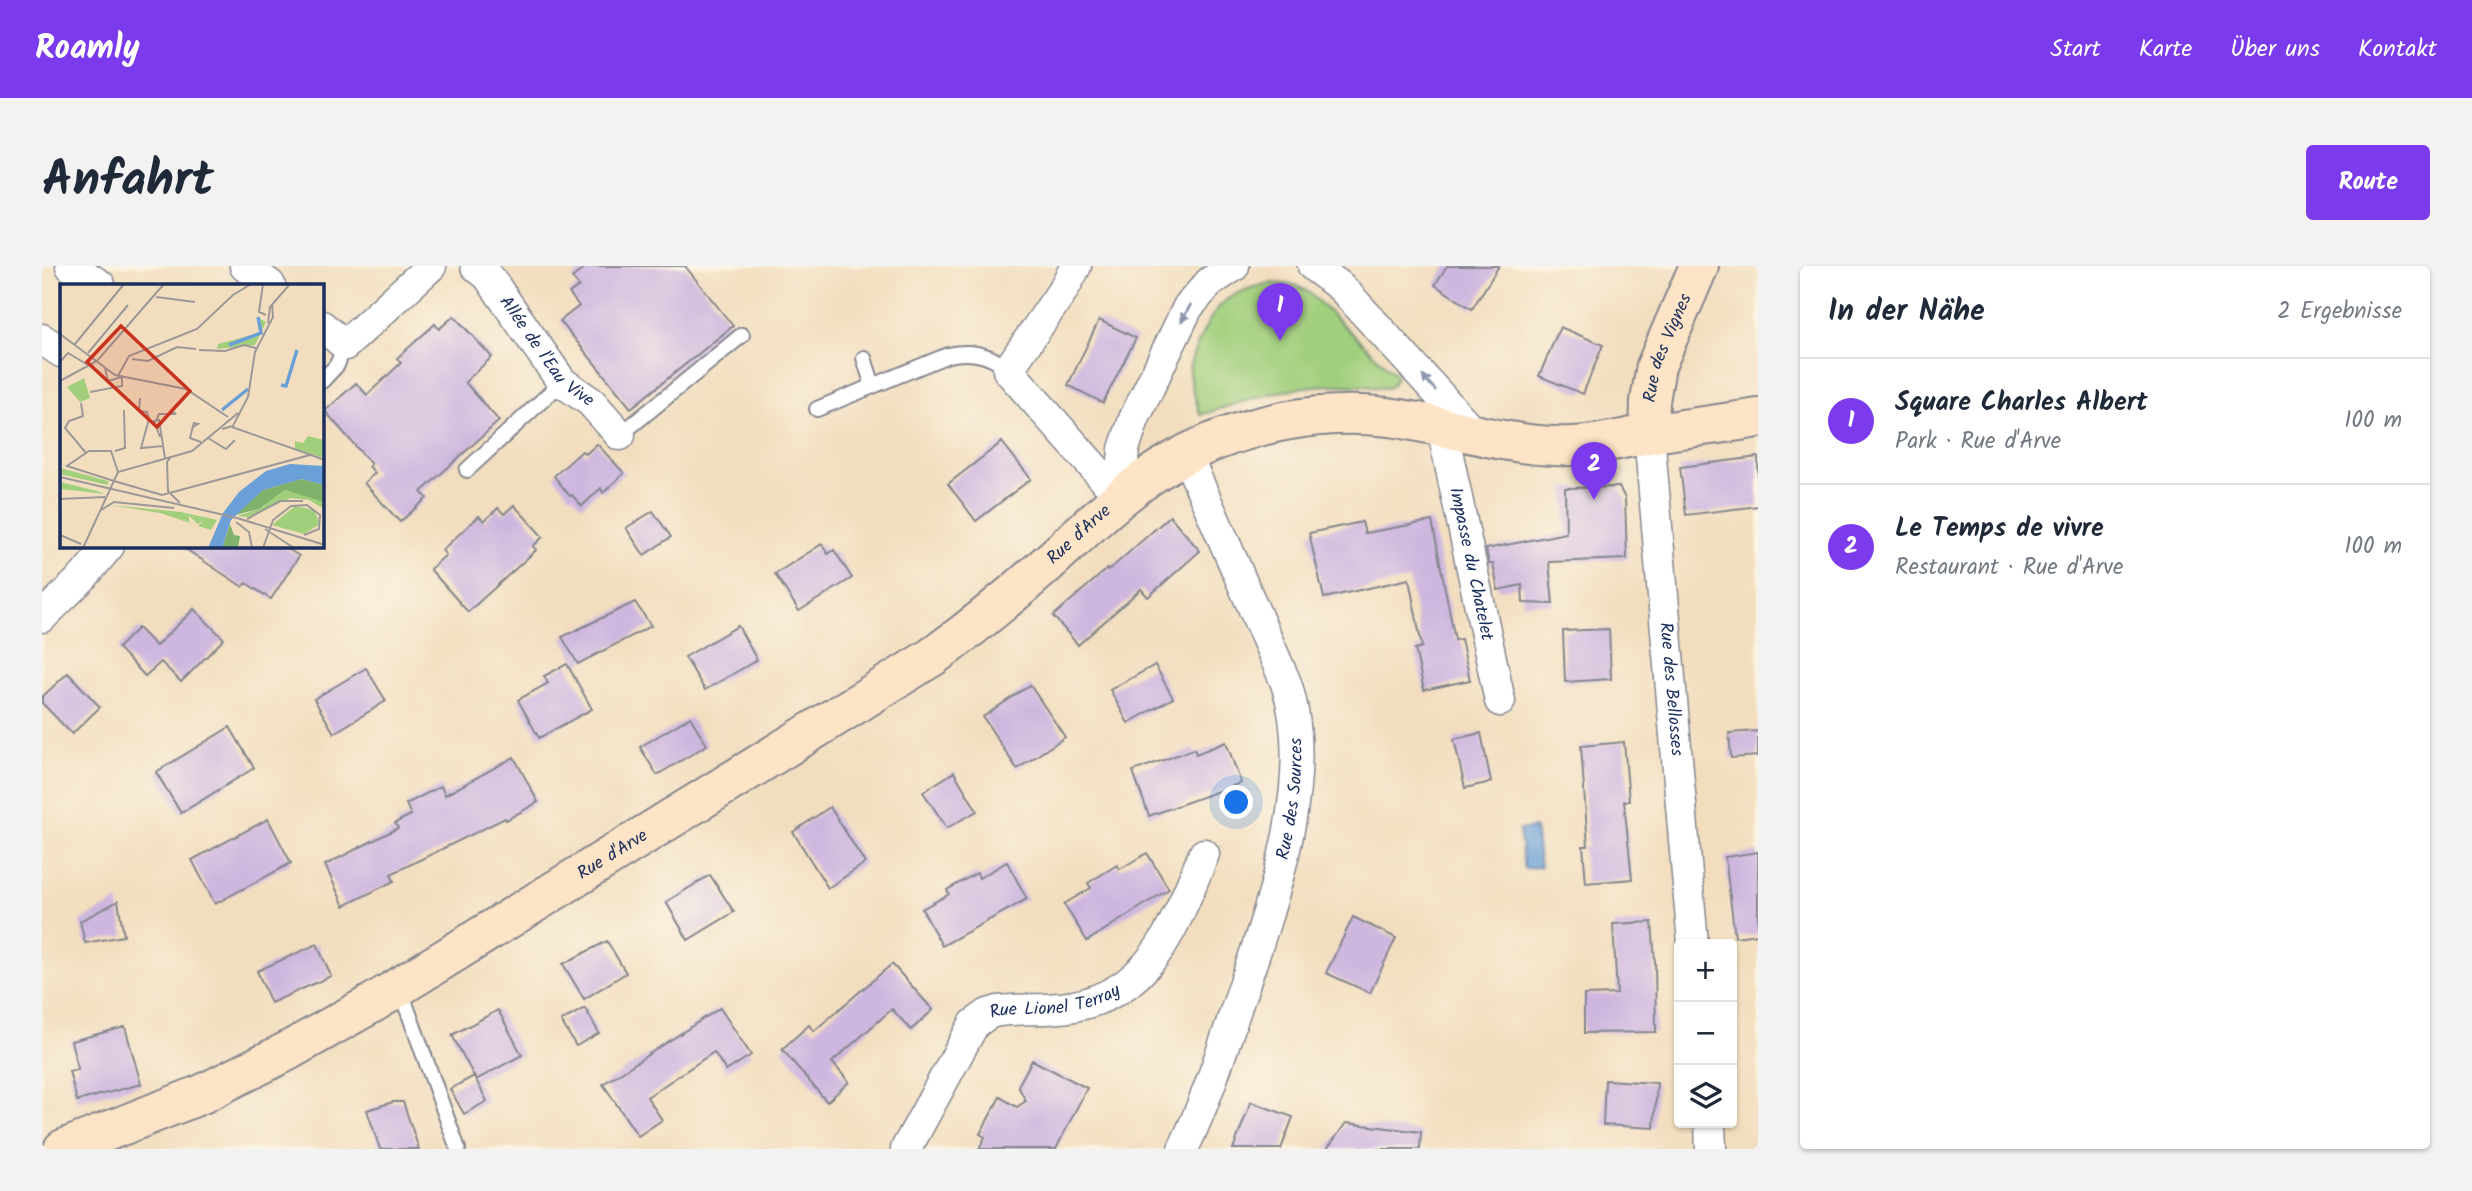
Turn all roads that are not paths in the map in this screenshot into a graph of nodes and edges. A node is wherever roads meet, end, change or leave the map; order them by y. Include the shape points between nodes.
1 (71, 266) edge
2 (244, 266) edge
3 (431, 266) edge
4 (476, 266) edge
5 (1076, 266) edge
6 (1234, 266) edge
7 (1312, 266) edge
8 (1699, 266) edge
9 (1349, 276) edge
10 (98, 284) edge
11 (250, 284) edge
12 (269, 284) edge
13 (324, 328) edge
14 (742, 335) dead end
15 (42, 339) edge
16 (345, 345) junction
17 (60, 351) edge
18 (864, 358) dead end
19 (1008, 370) junction
20 (324, 379) edge
21 (562, 382) junction
22 (873, 386) junction
23 (817, 409) dead end
24 (1758, 418) edge
25 (1459, 431) junction
26 (1649, 434) junction
27 (620, 435) joint
28 (1186, 454) junction
29 (467, 470) dead end
30 (1120, 497) junction
31 (107, 548) edge
32 (42, 617) edge
33 (1500, 701) dead end
34 (1204, 854) dead end
35 (1693, 939) edge
36 (399, 987) junction
37 (1710, 1128) edge
38 (63, 1149) edge
39 (458, 1149) edge
40 (906, 1149) edge
41 (1183, 1149) edge
42 (1711, 1149) edge

1 - 10 street
2 - 11 lane
2 - 12 street
3 - 16 street
4 - 21 street, Allée de l'Eau Vive via 488,276
5 - 19 street
6 -> 30 street, Rue d'Arve via 1210,282 1188,307 1124,449
7 - 9 street
8 - 26 main road, Rue des Vignes via 1656,366
25 -> 9 street
13 - 16 street
14 - 27 lane
15 - 17 street
16 - 20 lane via 337,365
18 - 22 lane
19 - 22 lane via 984,355 957,353
19 - 30 street, Rue d'Arve
21 - 27 street, Allée de l'Eau Vive via 591,402
21 - 29 lane
22 - 23 lane
24 - 26 main road, Rue d'Arve
25 - 26 main road, Rue d'Arve via 1571,446
25 - 28 main road, Rue d'Arve via 1390,417 1306,417 1233,434
25 - 33 street, Impasse du Chatelet
26 - 35 street, Rue des Bellosses
28 - 30 main road, Rue d'Arve
28 - 41 street, Rue des Sources via 1286,683 1298,744 1290,818 1268,914 1206,1097
30 - 36 main road, Rue d'Arve via 986,618 932,657
31 - 32 street
34 - 40 street, Rue Lionel Terray via 1165,942 1130,980 1078,1005 998,1011 974,1024
36 - 38 main road, Rue d'Arve via 202,1094
36 - 39 lane
37 - 42 street

